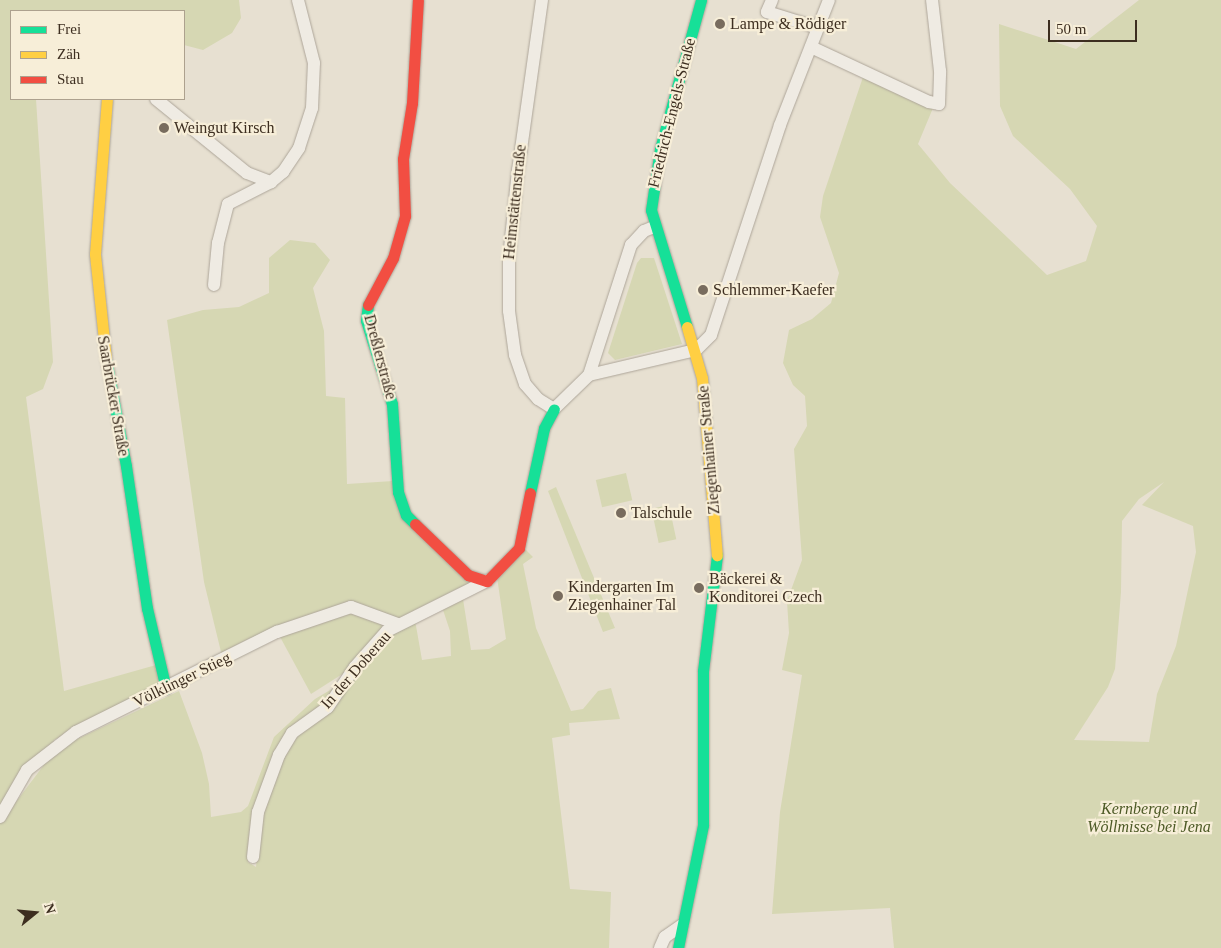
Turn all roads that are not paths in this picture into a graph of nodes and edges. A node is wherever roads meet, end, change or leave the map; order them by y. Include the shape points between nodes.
1 (298, 0) edge
2 (418, 0) edge
3 (542, 0) edge
4 (701, 0) edge
5 (829, 0) edge
6 (932, 0) edge
7 (770, 6) edge
8 (818, 28) junction
9 (810, 47) junction
10 (107, 100) edge
11 (157, 100) edge
12 (271, 182) junction
13 (654, 227) junction
14 (214, 285) dead end
15 (696, 350) junction
16 (589, 375) junction
17 (554, 409) junction
18 (487, 581) junction
19 (398, 624) junction
20 (166, 689) junction
21 (0, 817) edge
22 (253, 857) dead end
23 (682, 926) junction
24 (660, 948) edge
25 (678, 948) edge

1 - 12 street via 314,64 312,108 299,148 283,172
2 - 18 street, Dreßlerstraße via 412,104 404,159 405,216 392,258 369,298 366,320 392,404 398,492 406,515 468,575
3 - 17 street, Heimstättenstraße via 526,97 509,267 508,311 515,355 525,384 538,399
4 - 13 street, Friedrich-Engels-Straße via 660,150 651,202
5 - 8 street
6 - 9 street via 940,71 939,104
7 - 8 street
8 - 9 street
9 - 15 street via 780,125 711,335
10 - 20 street, Saarbrücker Straße via 95,254 101,335 126,466 147,608
11 - 12 street via 247,173
12 - 14 street via 228,204 218,243
13 - 15 street, Friedrich-Engels-Straße
13 - 16 street via 644,231 631,245
15 - 16 street
15 - 23 street, Ziegenhainer Straße via 710,450 716,567 702,671 704,816 695,879
16 - 17 street
17 - 18 street, In der Doberau via 544,428 519,548
18 - 19 street, In der Doberau via 462,596
19 - 20 street, Völklinger Stieg via 362,609 337,610 277,632
19 - 22 street, In der Doberau via 355,667 328,707 292,733 279,755 258,812
20 - 21 street, Völklinger Stieg via 101,718 53,748 27,770
23 - 24 street via 666,937
23 - 25 street, Ziegenhainer Straße

